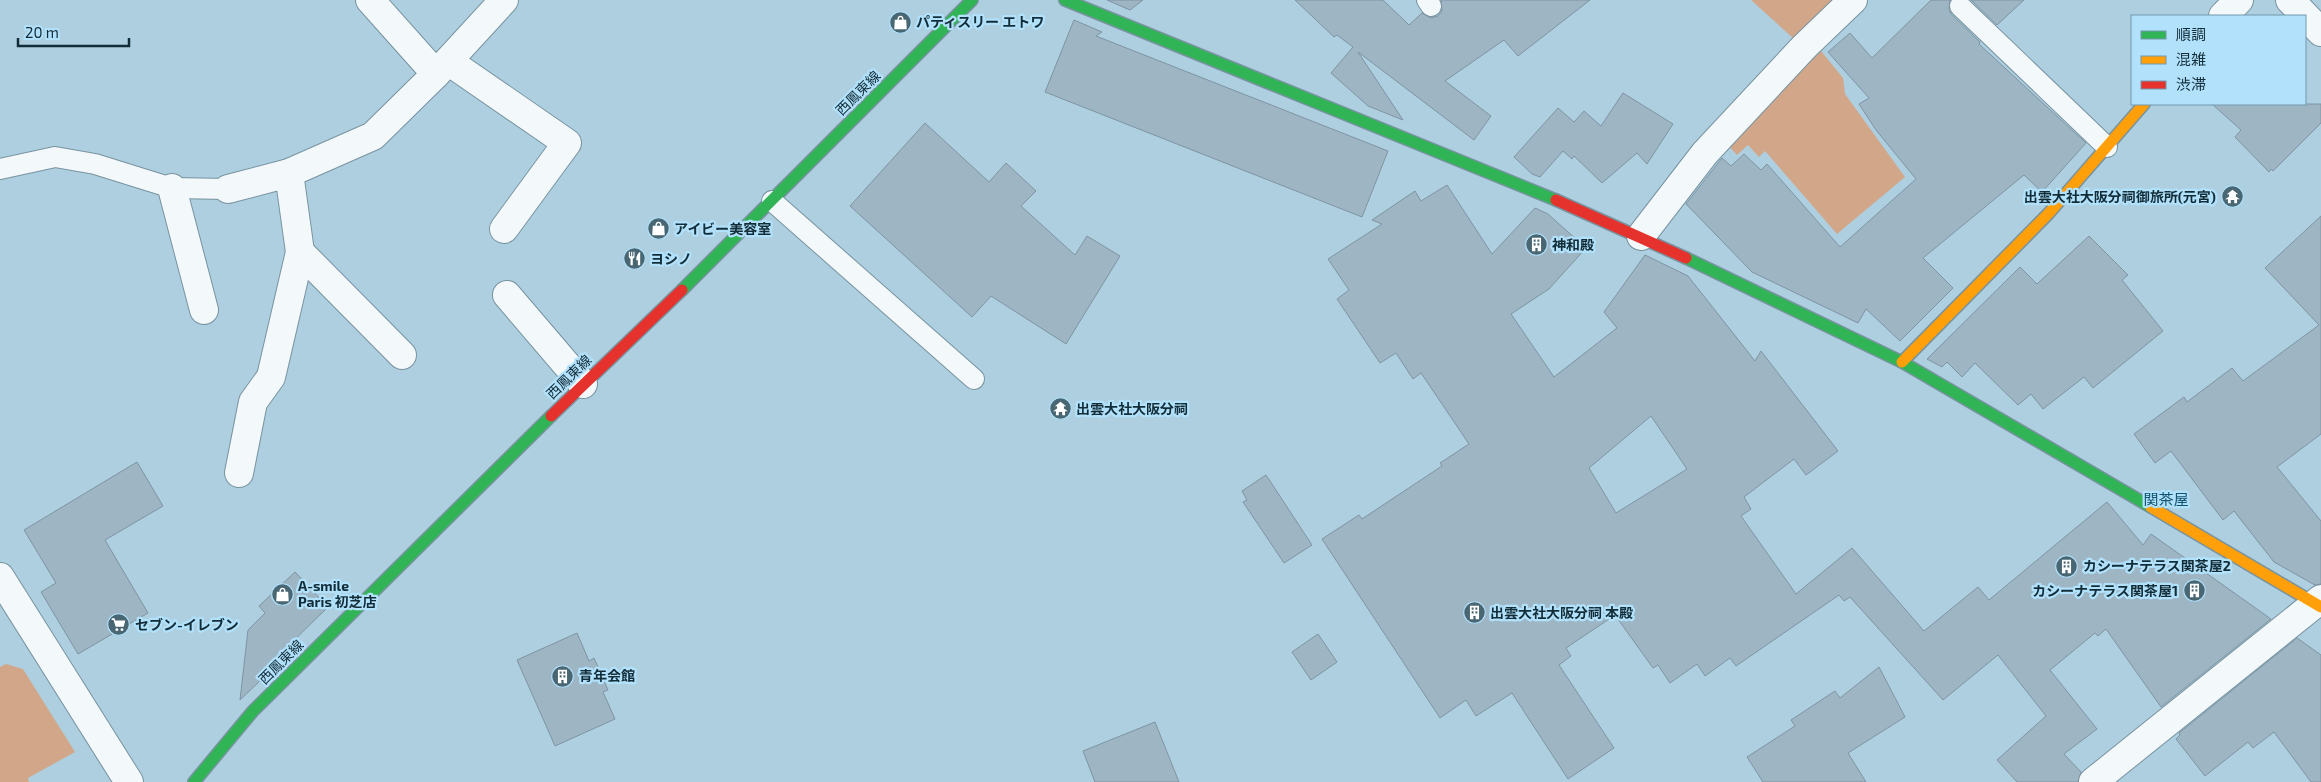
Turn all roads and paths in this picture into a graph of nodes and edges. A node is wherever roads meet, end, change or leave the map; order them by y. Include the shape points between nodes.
1 (370, 0) edge
2 (504, 0) edge
3 (972, 0) edge
4 (1065, 0) edge
5 (1852, 0) edge
6 (2239, 0) edge
7 (2290, 0) edge
8 (1960, 6) dead end
9 (2225, 15) edge
10 (2305, 15) edge
11 (2306, 17) edge
12 (2321, 32) edge
13 (442, 68) junction
14 (2143, 105) edge
15 (2106, 147) junction
16 (0, 168) edge
17 (289, 173) junction
18 (172, 188) junction
19 (228, 189) joint
20 (772, 201) junction
21 (504, 229) dead end
22 (1641, 236) junction
23 (300, 252) junction
24 (507, 295) dead end
25 (204, 310) dead end
26 (402, 355) dead end
27 (1902, 362) junction
28 (974, 379) dead end
29 (583, 384) junction
30 (240, 473) dead end
31 (0, 577) edge
32 (2319, 603) edge
33 (129, 782) edge
34 (194, 782) edge
35 (2093, 782) edge

1 - 13 street
2 - 13 street
3 - 20 street, 西鳳東線
4 - 22 street
5 - 22 street via 1705,153
6 - 9 street
7 - 10 street
8 - 15 lane
11 - 12 street
13 - 17 street via 374,136
13 - 21 street via 567,143
14 - 15 street
15 - 27 street via 2050,213
16 - 18 lane via 55,157 95,164
17 - 19 street
17 - 23 street
18 - 19 lane
18 - 25 street
20 - 28 lane
20 - 29 street, 西鳳東線 via 723,252
22 - 27 street
23 - 26 street
23 - 30 street via 271,377 253,402
24 - 29 street
27 - 32 street
29 - 34 street, 西鳳東線 via 253,711
31 - 33 street
32 - 35 street

